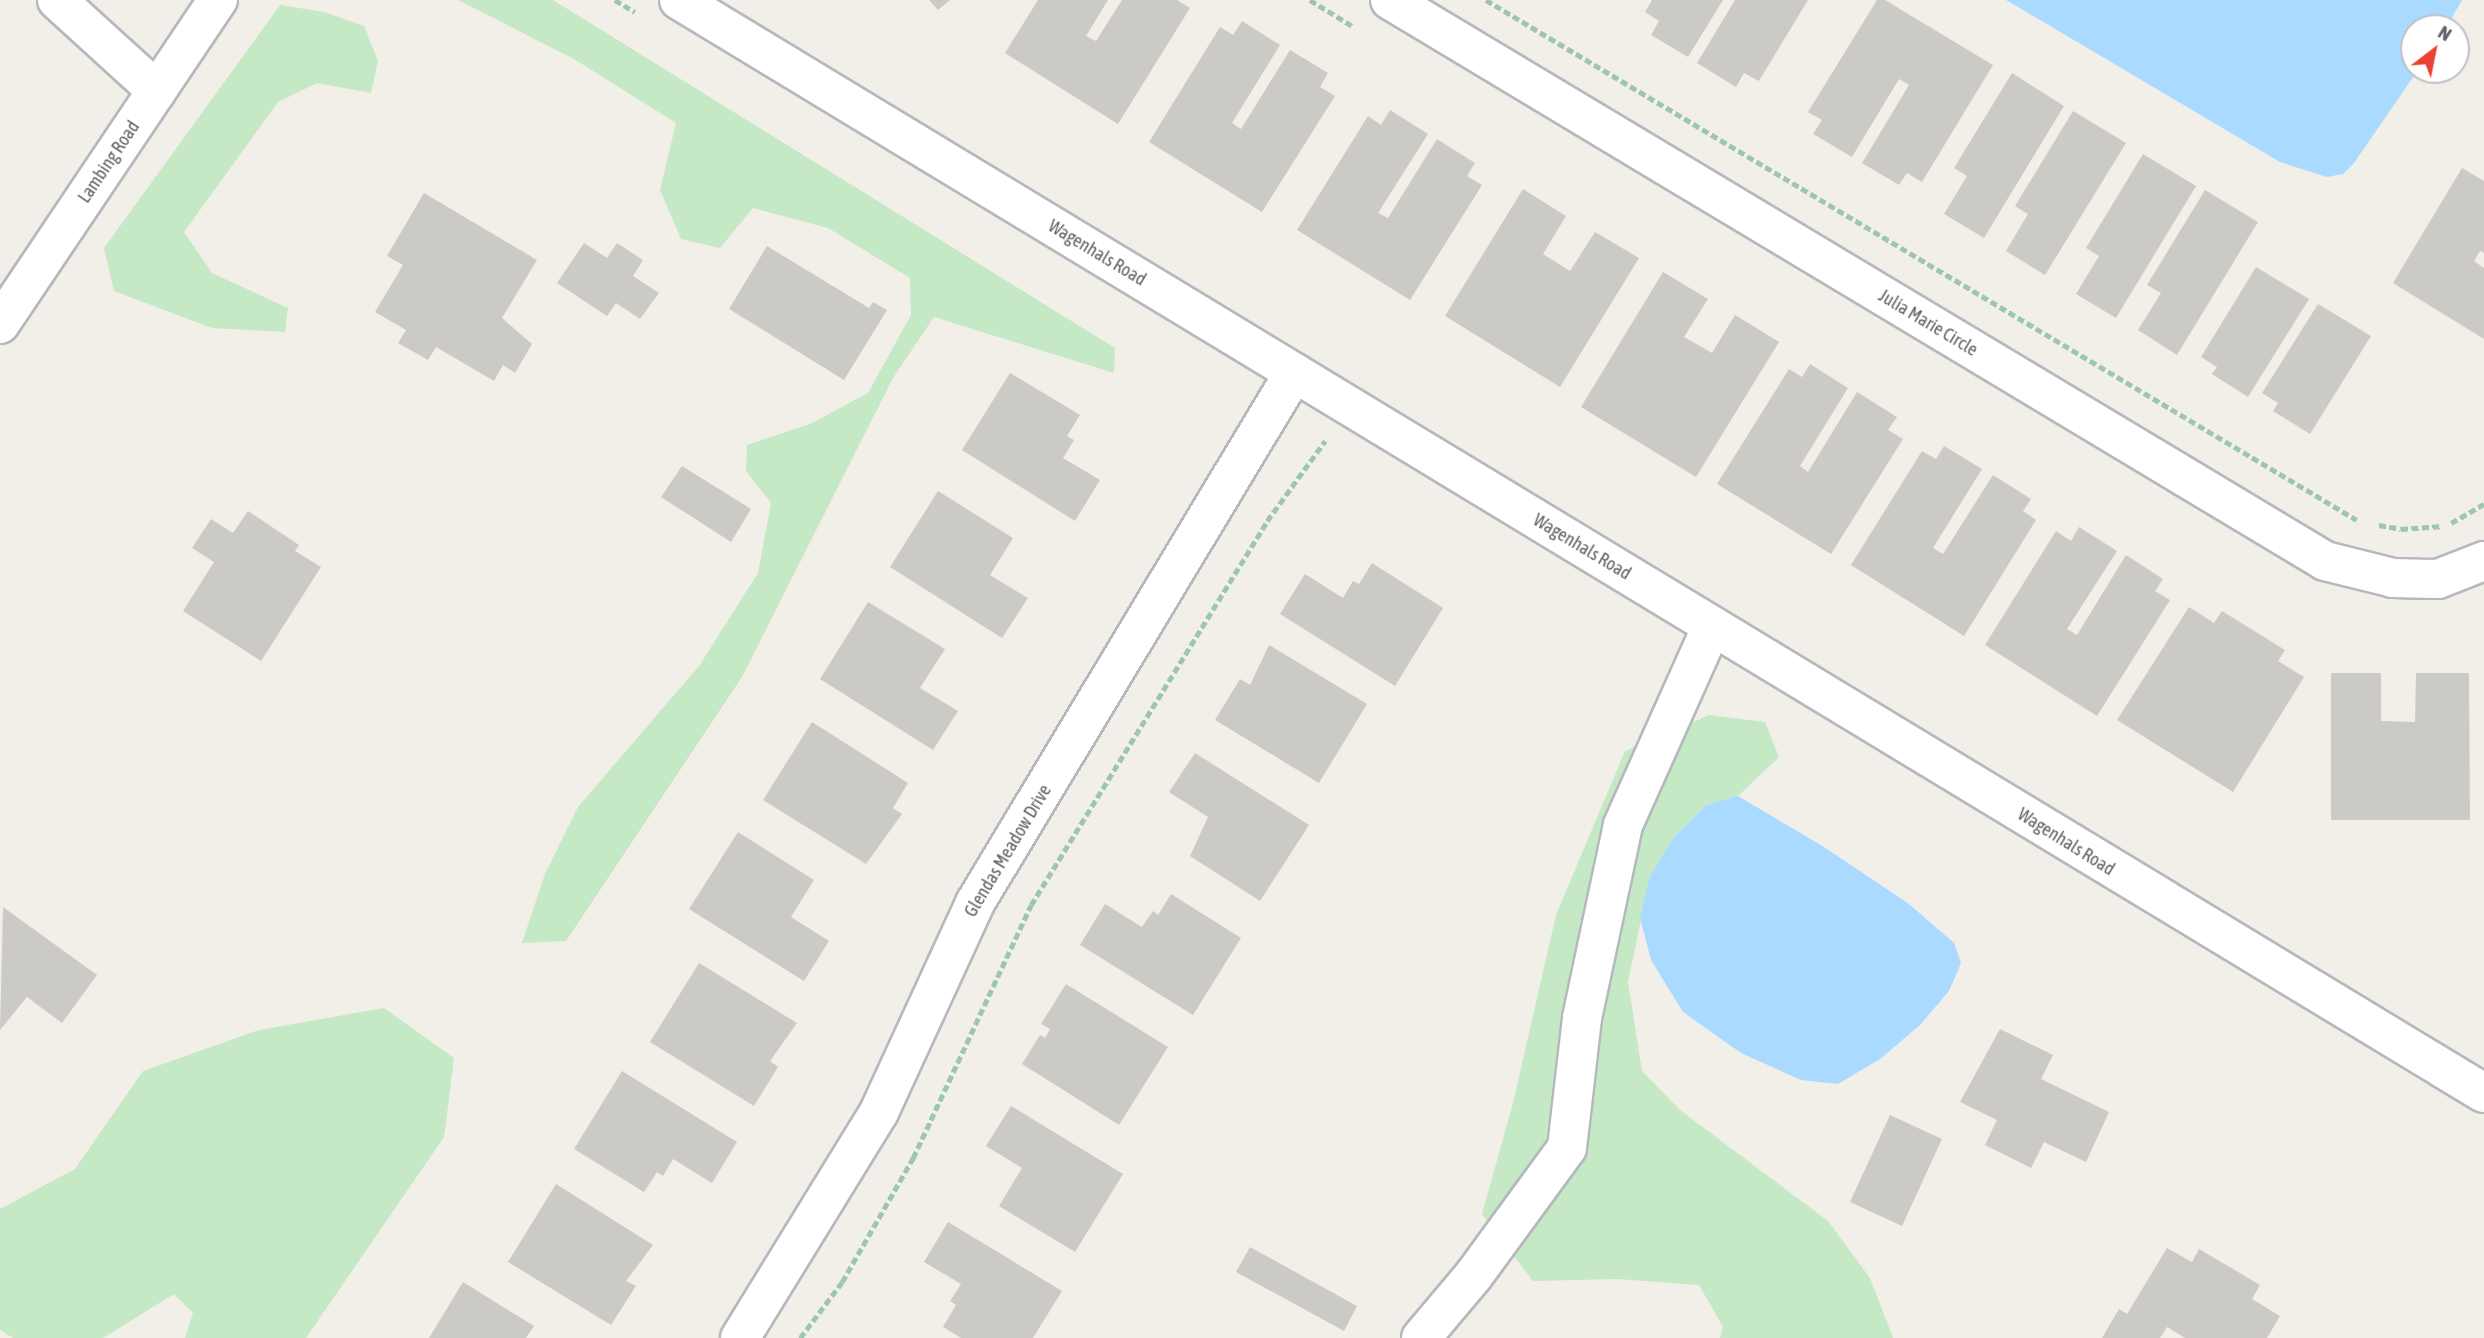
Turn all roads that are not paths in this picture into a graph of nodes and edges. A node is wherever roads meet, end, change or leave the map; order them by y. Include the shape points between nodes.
1 (57, 0) edge
2 (218, 0) edge
3 (680, 0) edge
4 (1390, 0) edge
5 (157, 91) junction
6 (0, 324) edge
7 (1294, 373) junction
8 (2484, 561) edge
9 (1712, 626) junction
10 (2484, 1093) edge
11 (740, 1338) edge
12 (1421, 1338) edge

1 - 5 street
2 - 5 street, Lambing Road
3 - 7 street, Wagenhals Road
4 - 8 street, Julia Marie Circle via 2325,561 2393,579 2438,579
5 - 6 street, Lambing Road
7 - 9 street, Wagenhals Road
7 - 11 street, Glendas Meadow Drive via 975,904 878,1112
9 - 10 street, Wagenhals Road
9 - 12 street via 1623,825 1582,1018 1567,1149

